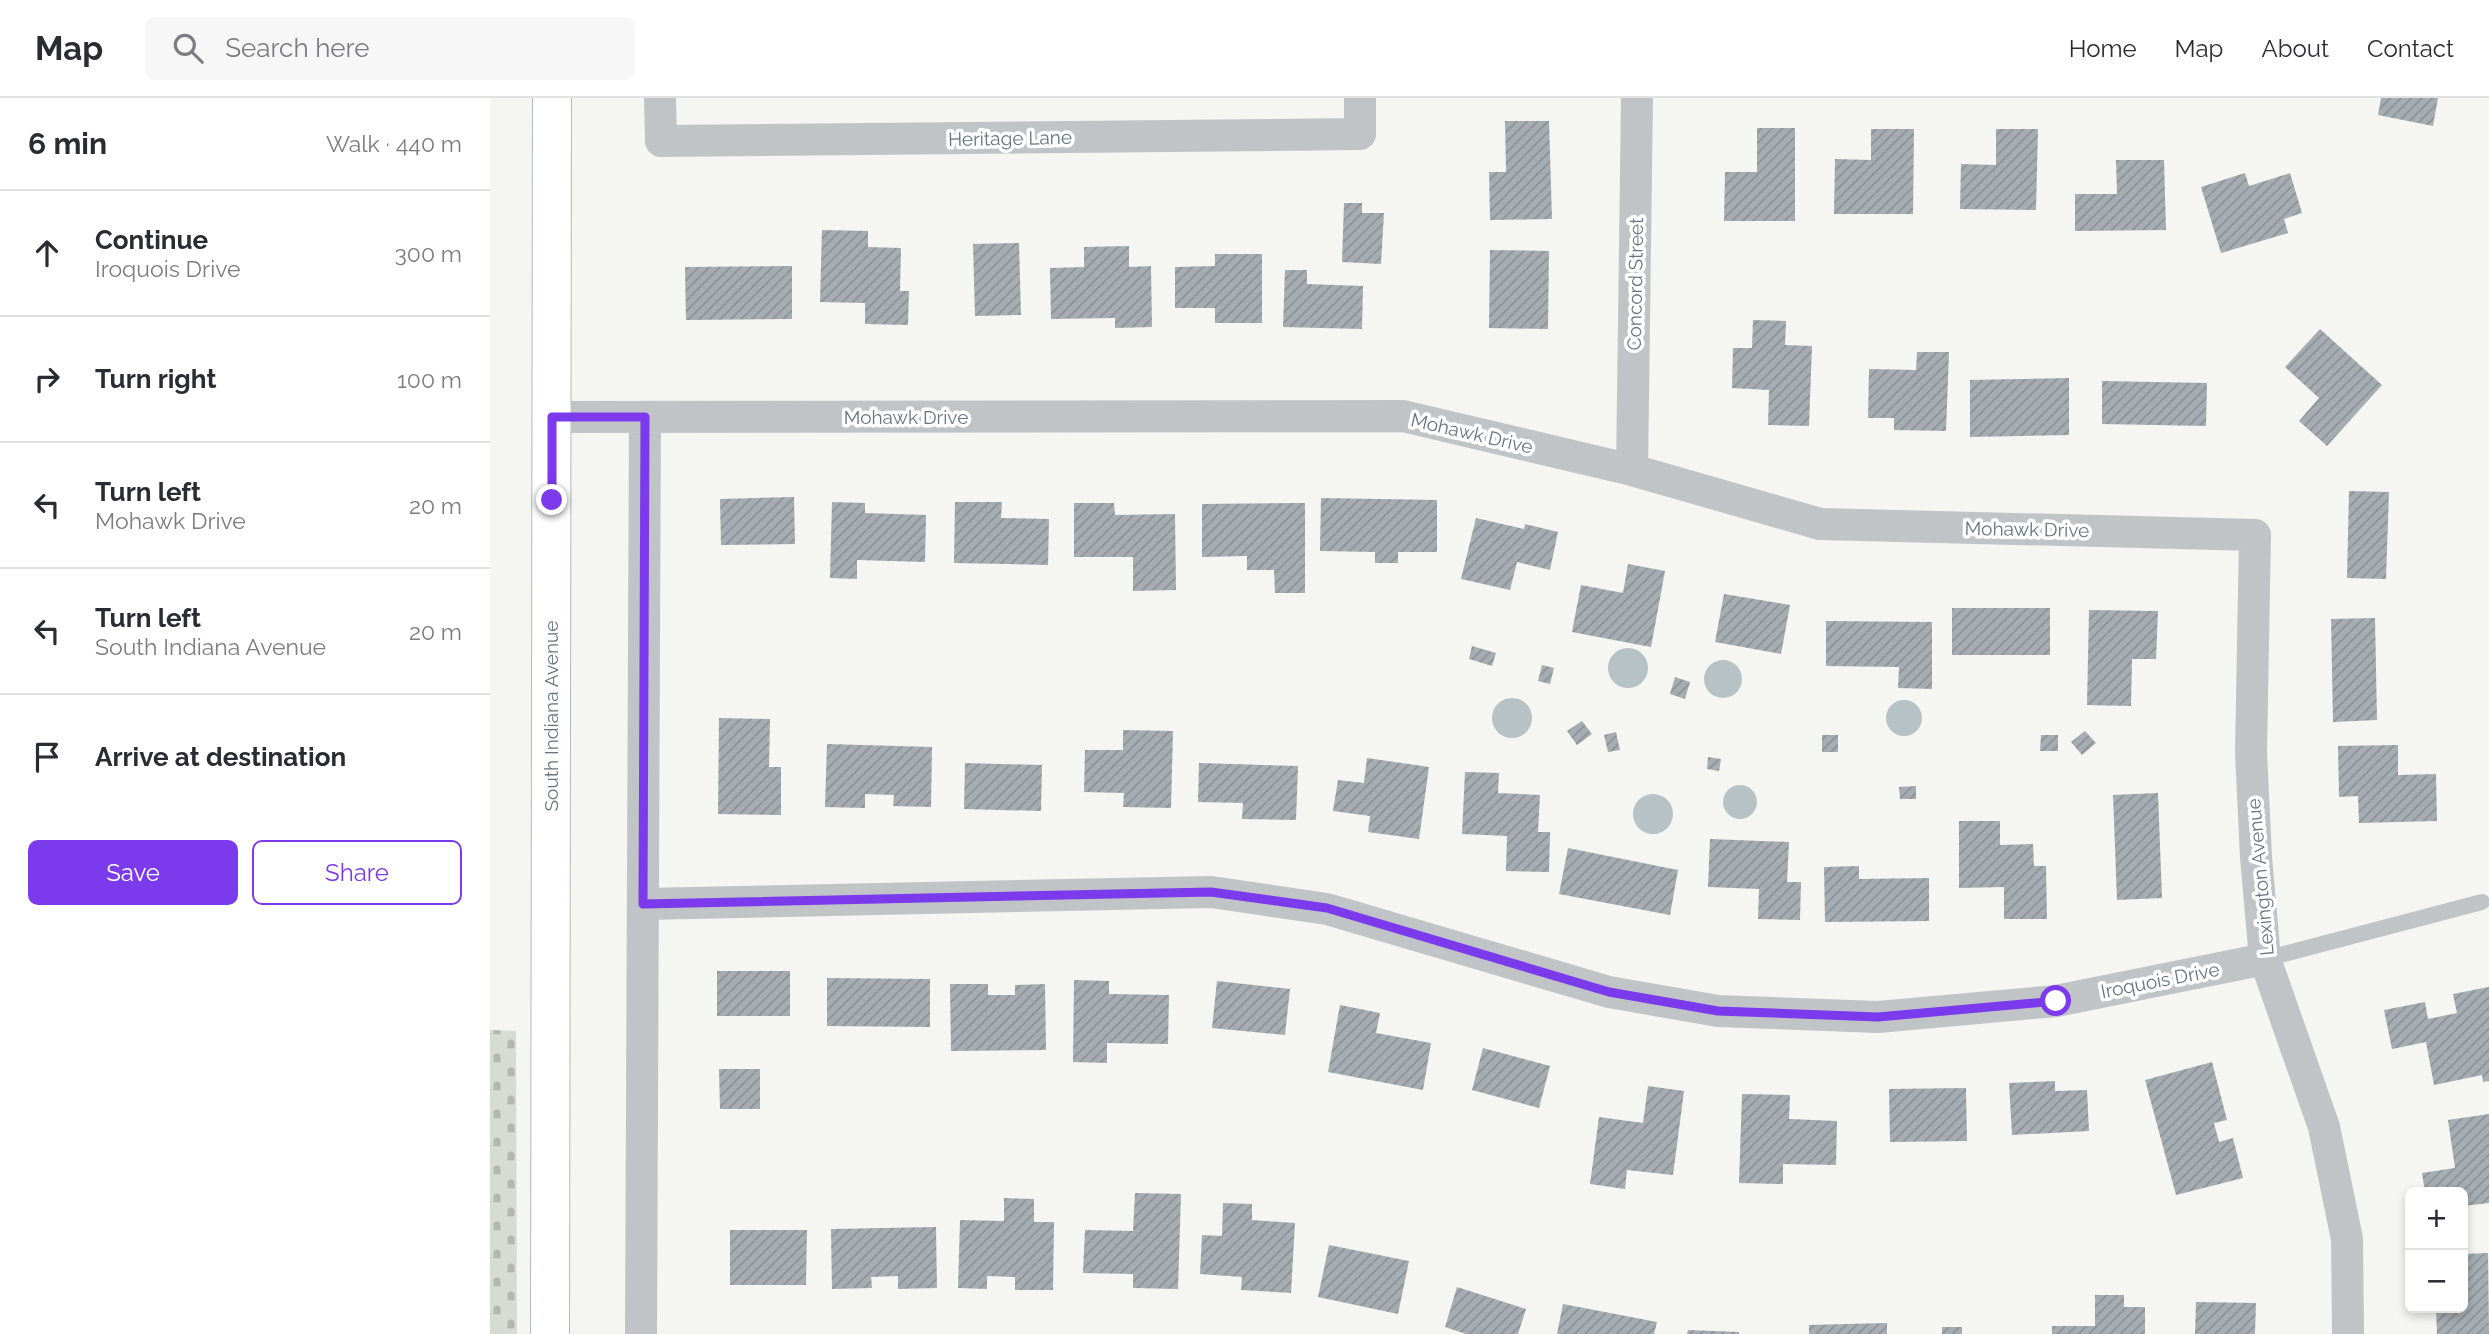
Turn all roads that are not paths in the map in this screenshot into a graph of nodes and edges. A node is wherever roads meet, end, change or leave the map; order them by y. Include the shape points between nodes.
1 (552, 98) edge
2 (660, 98) edge
3 (1360, 98) edge
4 (1637, 98) edge
5 (552, 417) junction
6 (645, 417) junction
7 (1632, 470) junction
8 (2255, 535) joint
9 (2482, 902) dead end
10 (643, 904) junction
11 (2266, 959) junction
12 (550, 1334) edge
13 (641, 1334) edge
14 (2348, 1334) edge

1 - 5 main road, South Indiana Avenue
2 - 3 street, Heritage Lane via 660,141 1360,135
4 - 7 street, Concord Street
5 - 6 street, Mohawk Drive
5 - 12 main road, South Indiana Avenue
6 - 7 street, Mohawk Drive via 1403,416
6 - 10 street
7 - 8 street, Mohawk Drive via 1820,524
8 - 11 street, Lexington Avenue via 2251,752
9 - 11 lane
10 - 11 street, Iroquois Drive via 1211,892 1327,908 1609,992 1718,1011 1864,1016 2056,1001
10 - 13 street
11 - 14 street, Lexington Avenue via 2324,1128 2347,1239

